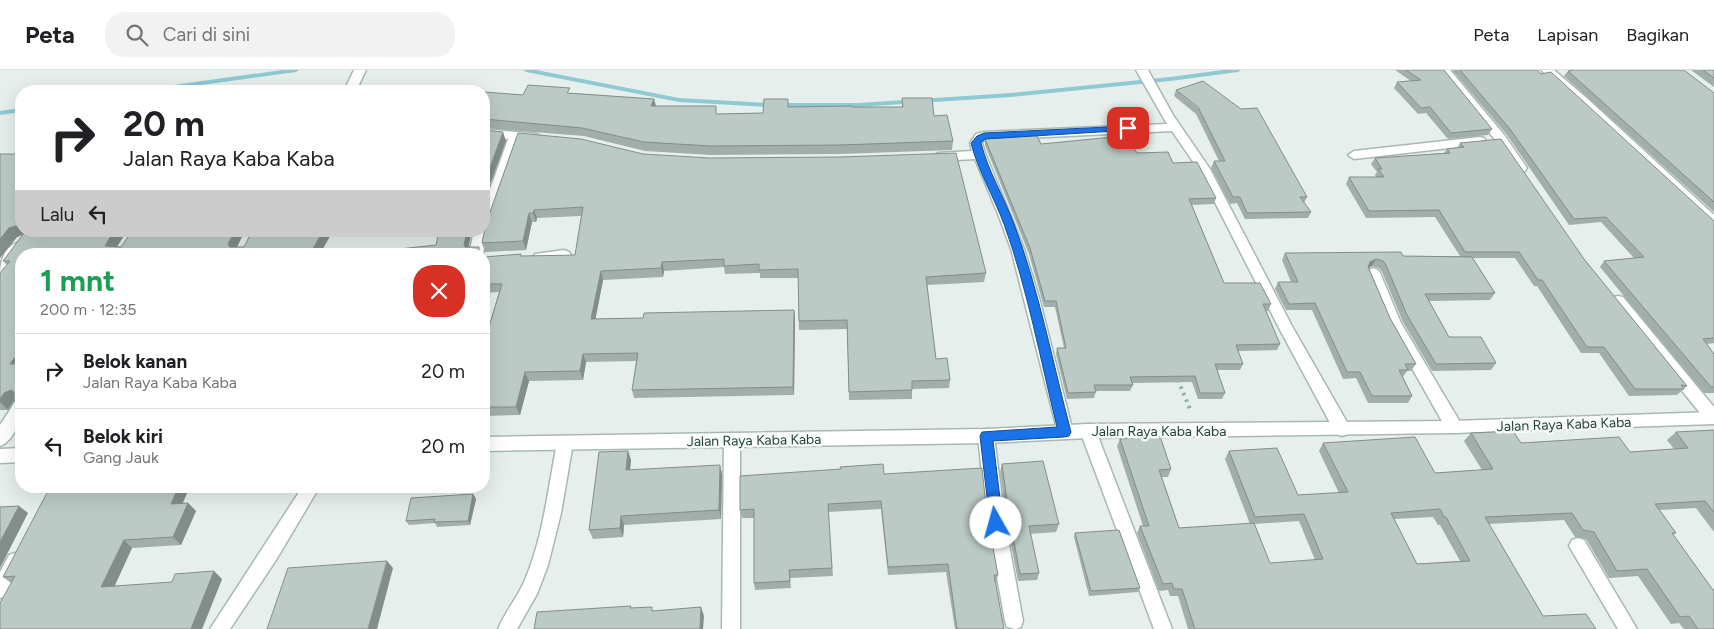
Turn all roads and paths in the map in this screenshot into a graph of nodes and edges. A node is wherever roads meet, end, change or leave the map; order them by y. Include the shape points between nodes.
1 (360, 70) edge
2 (1444, 70) edge
3 (1547, 70) edge
4 (1144, 74) edge
5 (353, 85) edge
6 (1171, 121) junction
7 (490, 133) edge
8 (516, 135) junction
9 (553, 139) edge
10 (1501, 139) junction
11 (979, 155) junction
12 (1354, 155) dead end
13 (929, 157) edge
14 (1528, 179) edge
15 (490, 206) edge
16 (1714, 222) edge
17 (23, 241) edge
18 (18, 248) edge
19 (15, 251) edge
20 (564, 255) edge
21 (522, 258) edge
22 (0, 271) edge
23 (1373, 273) edge
24 (1610, 291) edge
25 (1177, 377) edge
26 (15, 415) edge
27 (1714, 418) edge
28 (1454, 427) junction
29 (1342, 430) junction
30 (1088, 431) junction
31 (1200, 431) junction
32 (1064, 432) junction
33 (986, 436) junction
34 (0, 438) edge
35 (732, 440) junction
36 (565, 443) junction
37 (490, 444) edge
38 (15, 455) edge
39 (0, 456) edge
40 (308, 493) edge
41 (1578, 546) dead end
42 (22, 547) edge
43 (0, 590) edge
44 (1014, 621) dead end
45 (219, 629) edge
46 (507, 629) edge
47 (731, 629) edge
48 (1163, 629) edge
49 (1628, 629) edge

1 - 5 street
2 - 10 street
3 - 16 street
4 - 6 street
6 - 11 street via 984,136 976,143
6 - 29 street via 1204,169
7 - 8 street
8 - 9 street
8 - 15 street
10 - 12 street
10 - 14 street
11 - 13 street
11 - 32 street via 1009,224
17 - 18 street
19 - 22 street
20 - 21 street
23 - 28 street via 1394,324
24 - 27 street
25 - 31 path
26 - 34 street
27 - 28 street, Jalan Raya Kaba Kaba
28 - 29 street, Jalan Raya Kaba Kaba
29 - 31 street, Jalan Raya Kaba Kaba
30 - 31 street, Jalan Raya Kaba Kaba
30 - 32 street, Jalan Raya Kaba Kaba
30 - 48 street
32 - 33 street, Jalan Raya Kaba Kaba
33 - 35 street, Jalan Raya Kaba Kaba
33 - 44 street via 996,523
35 - 36 street, Jalan Raya Kaba Kaba
35 - 47 street
36 - 37 street, Jalan Raya Kaba Kaba
36 - 46 street via 534,579
38 - 39 street
40 - 45 street
41 - 49 street
42 - 43 street

